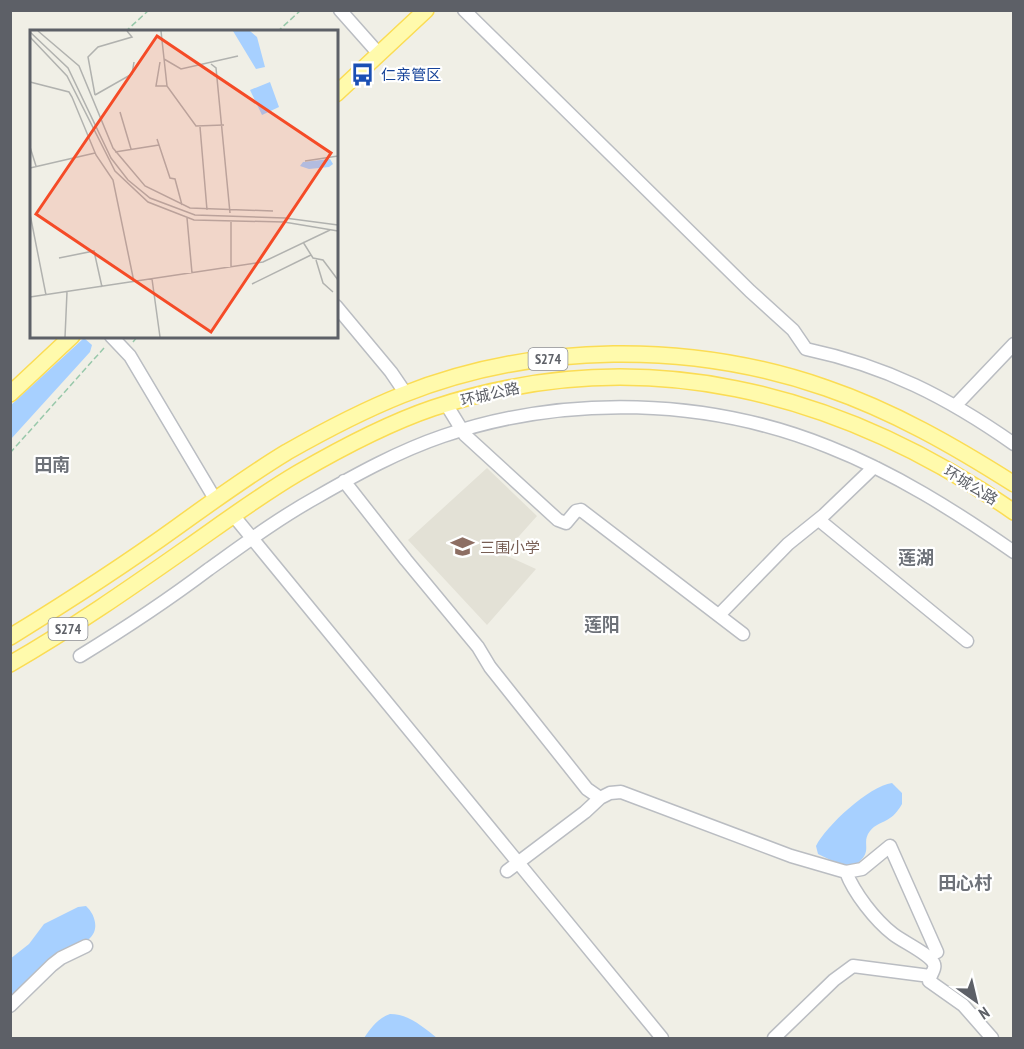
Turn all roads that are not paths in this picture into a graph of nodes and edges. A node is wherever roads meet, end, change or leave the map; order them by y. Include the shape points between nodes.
1 (340, 10) edge
2 (426, 10) edge
3 (464, 10) edge
4 (379, 54) junction
5 (338, 92) edge
6 (338, 308) edge
7 (70, 338) edge
8 (113, 338) edge
9 (1014, 344) edge
10 (10, 394) edge
11 (406, 394) junction
12 (446, 404) junction
13 (955, 406) junction
14 (462, 430) junction
15 (1014, 444) edge
16 (874, 467) junction
17 (344, 481) junction
18 (1014, 484) edge
19 (215, 499) junction
20 (1014, 512) edge
21 (233, 514) junction
22 (819, 520) junction
23 (252, 537) junction
24 (1014, 552) edge
25 (110, 573) junction
26 (124, 591) junction
27 (719, 615) junction
28 (743, 634) dead end
29 (10, 637) edge
30 (967, 641) dead end
31 (80, 656) dead end
32 (10, 664) edge
33 (600, 798) junction
34 (518, 862) junction
35 (507, 871) dead end
36 (846, 872) junction
37 (86, 946) dead end
38 (937, 952) dead end
39 (930, 976) junction
40 (10, 1006) edge
41 (662, 1038) edge
42 (774, 1038) edge
43 (992, 1038) edge

1 - 4 street
2 - 4 main road
3 - 13 street via 793,330 806,349 875,367
4 - 5 main road
6 - 11 street
7 - 10 main road
8 - 19 street via 130,356
9 - 13 street
11 - 18 main road, 环城公路 / S274 via 478,371 557,358 634,354 721,362 776,373 850,397 925,432
11 - 19 main road, 环城公路 / S274 via 317,435
12 - 14 street
12 - 20 main road, 环城公路 / S274 via 509,388 584,378 662,378 745,389 818,410 874,433 938,465
12 - 21 main road, 环城公路 / S274 via 346,447
13 - 15 street
14 - 16 street via 558,410 686,411 785,431
14 - 17 street via 421,444
14 - 27 street via 558,520 566,523 581,510
16 - 22 street
16 - 24 street via 926,494
17 - 23 street
17 - 33 street via 587,789
19 - 25 main road, 环城公路 / S274
21 - 23 street
21 - 26 main road, 环城公路 / S274
22 - 27 street via 788,544
22 - 30 street
23 - 31 street
23 - 34 street
25 - 26 main road
25 - 29 main road, 环城公路 / S274
26 - 32 main road, 环城公路 / S274
27 - 28 street
33 - 34 street
33 - 36 street via 610,793 627,793 791,856
34 - 35 street
34 - 41 street
36 - 38 street via 862,869 890,846
36 - 39 street via 857,895 891,933 933,962 935,968
37 - 40 street via 43,972
39 - 42 street via 853,966
39 - 43 street via 929,981 963,1005

